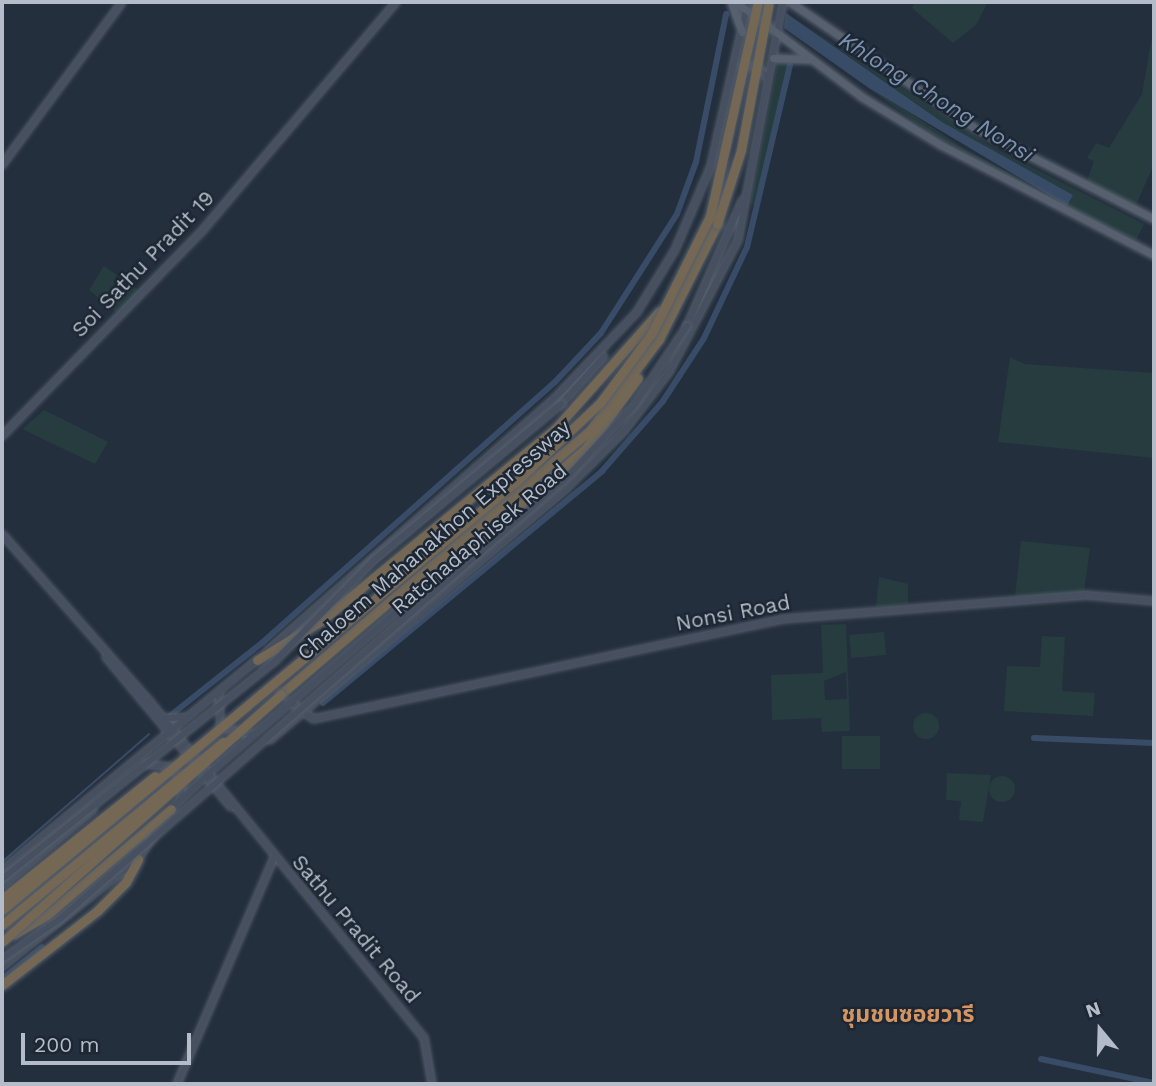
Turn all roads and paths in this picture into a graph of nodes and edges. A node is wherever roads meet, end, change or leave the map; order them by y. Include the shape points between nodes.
1 (122, 2) edge
2 (396, 2) edge
3 (733, 2) edge
4 (758, 2) edge
5 (769, 2) edge
6 (783, 2) edge
7 (794, 4) edge
8 (747, 6) edge
9 (742, 32) junction
10 (777, 33) junction
11 (773, 58) junction
12 (812, 60) junction
13 (732, 79) junction
14 (768, 87) junction
15 (2, 165) edge
16 (744, 196) junction
17 (1154, 219) edge
18 (1154, 255) edge
19 (676, 291) junction
20 (614, 340) junction
21 (647, 358) junction
22 (2, 436) edge
23 (2, 534) edge
24 (463, 555) joint
25 (464, 577) junction
26 (425, 587) junction
27 (1154, 601) edge
28 (106, 656) junction
29 (257, 660) junction
30 (219, 694) junction
31 (281, 694) junction
32 (290, 702) junction
33 (310, 707) junction
34 (282, 709) junction
35 (197, 713) junction
36 (301, 714) junction
37 (326, 717) junction
38 (163, 718) junction
39 (233, 719) junction
40 (158, 725) junction
41 (175, 732) junction
42 (254, 734) junction
43 (274, 736) junction
44 (169, 739) junction
45 (151, 746) junction
46 (147, 764) junction
47 (205, 776) junction
48 (225, 778) junction
49 (214, 787) junction
50 (96, 791) junction
51 (223, 797) junction
52 (203, 798) junction
53 (181, 799) junction
54 (171, 809) junction
55 (78, 822) junction
56 (149, 844) junction
57 (274, 858) junction
58 (138, 859) junction
59 (2, 870) edge
60 (2, 879) edge
61 (2, 886) edge
62 (2, 899) edge
63 (2, 911) edge
64 (2, 925) edge
65 (2, 942) edge
66 (2, 959) edge
67 (2, 967) edge
68 (2, 985) edge
69 (177, 1084) edge
70 (432, 1084) edge

1 - 15 main road
2 - 22 main road, Soi Sathu Pradit 19 via 202,231
3 - 8 main road
3 - 9 main road
4 - 19 highway, Chaloem Mahanakhon Expressway, bridge via 722,179
5 - 21 highway, Chaloem Mahanakhon Expressway, bridge via 724,204 694,277
6 - 10 main road, Ratchadaphisek Road
7 - 17 main road via 974,127
8 - 9 main road
8 - 10 main road
9 - 13 main road
10 - 11 main road, Ratchadaphisek Road
10 - 12 main road
11 - 12 main road
11 - 14 main road, Ratchadaphisek Road
12 - 18 main road via 987,172
13 - 14 main road via 742,67 754,65 766,74
13 - 20 main road via 716,152 692,215 662,274
14 - 16 main road, Ratchadaphisek Road
16 - 25 main road, Ratchadaphisek Road via 728,267 654,392 586,471
16 - 66 main road, Ratchadaphisek Road, bridge via 687,326 635,404 570,474 60,919
19 - 29 highway, bridge via 555,429 321,621
19 - 39 highway, Chaloem Mahanakhon Expressway, bridge via 625,371 572,432
20 - 29 main road
20 - 60 main road, bridge via 561,404 374,560 275,662
21 - 24 highway via 601,432
21 - 31 highway, Chaloem Mahanakhon Expressway via 554,465
23 - 28 main road, Sathu Pradit Road
24 - 26 main road, Ratchadaphisek Road
25 - 26 main road
25 - 33 main road, Ratchadaphisek Road
26 - 32 main road, Ratchadaphisek Road
27 - 37 main road, Nonsi Road via 1085,595 783,619
28 - 38 main road, Sathu Pradit Road
28 - 40 main road, Sathu Pradit Road
29 - 30 main road
30 - 35 main road
30 - 42 main road via 222,728
31 - 64 highway, Chaloem Mahanakhon Expressway, bridge
31 - 65 highway, bridge
32 - 34 main road, Ratchadaphisek Road
32 - 36 main road
33 - 36 main road, Ratchadaphisek Road
33 - 37 main road
34 - 42 main road, Ratchadaphisek Road
34 - 43 main road
35 - 38 main road
35 - 41 main road
36 - 37 main road, Nonsi Road
36 - 43 main road, Ratchadaphisek Road
38 - 41 main road, Sathu Pradit Road
39 - 62 highway, bridge
39 - 63 highway, Chaloem Mahanakhon Expressway, bridge
40 - 44 main road, Sathu Pradit Road
40 - 45 main road
41 - 44 main road
41 - 47 main road, Sathu Pradit Road
42 - 47 main road, Ratchadaphisek Road
43 - 48 main road, Ratchadaphisek Road
44 - 45 main road
44 - 46 main road
44 - 47 main road, Sathu Pradit Road
45 - 50 main road
46 - 53 main road via 162,762 175,772
46 - 55 main road
47 - 49 main road, Sathu Pradit Road
47 - 53 main road, Ratchadaphisek Road
48 - 49 main road, Ratchadaphisek Road
48 - 51 main road
49 - 51 main road, Sathu Pradit Road
49 - 52 main road, Ratchadaphisek Road
50 - 55 main road
50 - 59 main road
51 - 52 main road
51 - 57 main road, Sathu Pradit Road
52 - 56 main road, Ratchadaphisek Road
53 - 54 main road, Ratchadaphisek Road
54 - 56 main road, Ratchadaphisek Road
54 - 65 highway via 47,915
55 - 61 main road
56 - 58 main road, Ratchadaphisek Road
57 - 69 main road
57 - 70 main road, Sathu Pradit Road via 424,1038
58 - 67 main road, Ratchadaphisek Road
58 - 68 highway via 126,882 97,911

